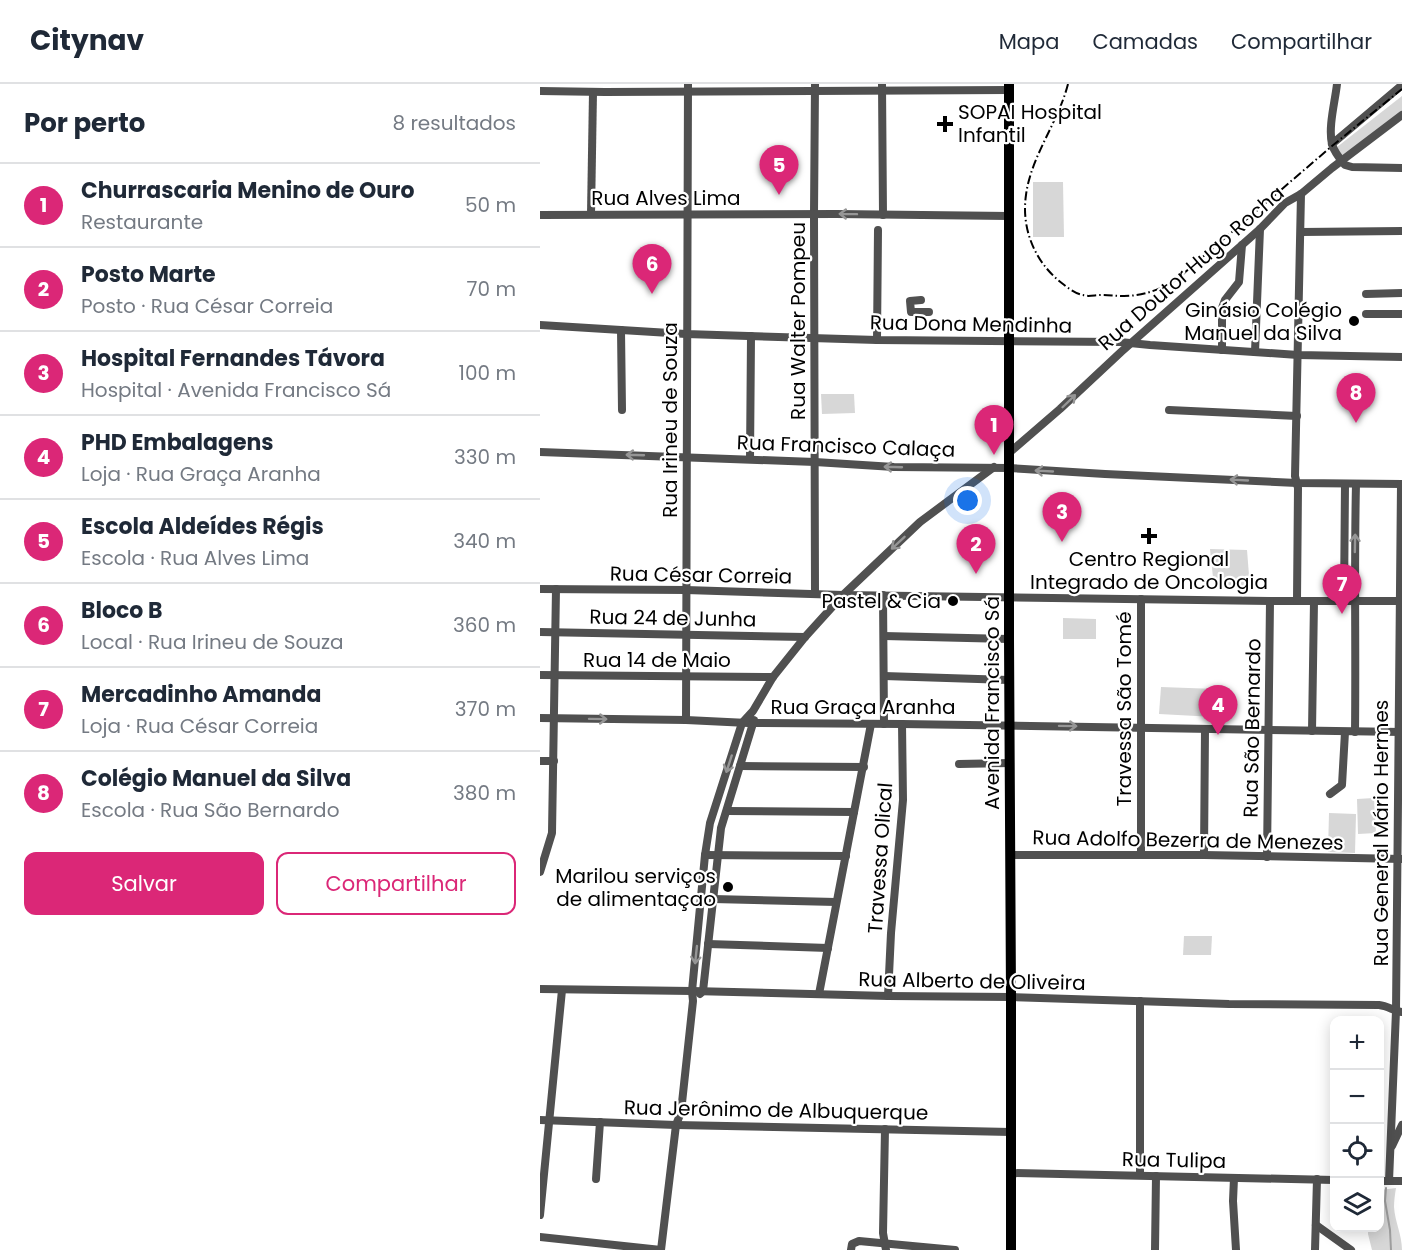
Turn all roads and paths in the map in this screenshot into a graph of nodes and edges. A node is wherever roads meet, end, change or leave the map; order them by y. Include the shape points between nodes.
1 (1337, 84) edge
2 (1400, 85) edge
3 (815, 87) edge
4 (882, 87) edge
5 (1009, 87) edge
6 (559, 88) edge
7 (605, 88) edge
8 (646, 88) edge
9 (688, 88) edge
10 (540, 91) edge
11 (593, 92) junction
12 (1402, 116) edge
13 (1332, 141) junction
14 (1342, 160) junction
15 (1402, 168) edge
16 (1301, 194) junction
17 (540, 214) edge
18 (591, 214) junction
19 (686, 214) junction
20 (814, 214) junction
21 (883, 215) junction
22 (1009, 216) junction
23 (1260, 229) junction
24 (878, 230) dead end
25 (1402, 231) edge
26 (1301, 232) junction
27 (1242, 245) junction
28 (1402, 293) edge
29 (1366, 294) dead end
30 (921, 300) dead end
31 (929, 312) dead end
32 (1366, 314) dead end
33 (1402, 314) edge
34 (540, 326) edge
35 (621, 330) junction
36 (686, 334) junction
37 (752, 336) junction
38 (815, 337) junction
39 (877, 340) junction
40 (1009, 341) junction
41 (1131, 344) junction
42 (1222, 350) junction
43 (1255, 352) junction
44 (1298, 355) junction
45 (1402, 357) edge
46 (622, 410) dead end
47 (1169, 410) dead end
48 (1297, 416) junction
49 (540, 452) edge
50 (1009, 453) junction
51 (686, 457) junction
52 (750, 459) junction
53 (815, 462) junction
54 (994, 467) junction
55 (1009, 468) junction
56 (1297, 483) junction
57 (1346, 484) junction
58 (1356, 484) junction
59 (1402, 484) edge
60 (540, 589) edge
61 (556, 589) junction
62 (686, 590) junction
63 (815, 593) junction
64 (843, 595) junction
65 (883, 595) junction
66 (1009, 597) junction
67 (1141, 598) junction
68 (1298, 600) junction
69 (1270, 601) junction
70 (1314, 601) junction
71 (1344, 601) junction
72 (1356, 601) junction
73 (1401, 601) edge
74 (540, 632) edge
75 (555, 632) junction
76 (686, 636) junction
77 (884, 636) junction
78 (805, 637) junction
79 (1009, 639) junction
80 (540, 675) edge
81 (555, 676) junction
82 (884, 676) junction
83 (686, 677) junction
84 (773, 677) junction
85 (1009, 680) junction
86 (753, 711) junction
87 (540, 718) edge
88 (555, 719) junction
89 (686, 720) junction
90 (742, 723) junction
91 (754, 723) junction
92 (871, 724) junction
93 (884, 724) junction
94 (902, 724) junction
95 (1010, 725) junction
96 (1140, 728) junction
97 (1205, 729) junction
98 (1269, 729) junction
99 (1312, 731) junction
100 (1344, 732) junction
101 (1355, 732) junction
102 (1400, 732) edge
103 (540, 761) edge
104 (554, 761) junction
105 (1010, 763) junction
106 (958, 764) dead end
107 (740, 766) junction
108 (864, 767) junction
109 (1330, 794) dead end
110 (540, 801) edge
111 (552, 801) junction
112 (727, 811) junction
113 (854, 812) junction
114 (540, 841) edge
115 (550, 841) junction
116 (705, 855) junction
117 (718, 855) junction
118 (1011, 855) junction
119 (1141, 855) junction
120 (1204, 855) junction
121 (846, 856) junction
122 (1267, 856) junction
123 (1400, 859) edge
124 (540, 872) edge
125 (713, 899) junction
126 (836, 902) junction
127 (708, 944) junction
128 (828, 948) junction
129 (540, 989) edge
130 (562, 990) junction
131 (692, 991) junction
132 (703, 991) junction
133 (819, 994) junction
134 (888, 996) junction
135 (1011, 997) junction
136 (693, 1001) junction
137 (1140, 1001) junction
138 (1399, 1012) edge
139 (544, 1120) edge
140 (600, 1122) junction
141 (676, 1125) junction
142 (1402, 1125) edge
143 (885, 1129) junction
144 (1011, 1132) junction
145 (1390, 1149) junction
146 (1012, 1173) junction
147 (1140, 1175) junction
148 (1156, 1176) junction
149 (1234, 1178) junction
150 (596, 1179) dead end
151 (1317, 1179) junction
152 (1330, 1180) edge
153 (1384, 1181) edge
154 (1402, 1181) edge
155 (540, 1215) edge
156 (1316, 1225) junction
157 (540, 1237) edge
158 (886, 1246) edge
159 (920, 1249) edge
160 (661, 1250) edge
161 (851, 1250) edge
162 (955, 1250) edge
163 (1011, 1250) edge
164 (1155, 1250) edge
165 (1236, 1250) edge
166 (1315, 1250) edge
167 (1351, 1250) edge

1 - 13 street
2 - 13 street
3 - 4 street
3 - 9 street
3 - 20 street, Rua Walter Pompeu
4 - 5 street
4 - 21 street
5 - 22 main road, Avenida Francisco Sá
6 - 10 street
6 - 11 street
7 - 8 street
7 - 11 street
8 - 9 street
9 - 19 street, Rua Irineu de Souza
11 - 18 street
12 - 14 street, Rua Doutor Hugo Rocha
13 - 14 street
14 - 15 street via 1352,167
14 - 16 street, Rua Doutor Hugo Rocha
16 - 23 street, Rua Doutor Hugo Rocha via 1285,203
16 - 26 street
17 - 18 street, Rua Alves Lima
18 - 19 street, Rua Alves Lima
19 - 20 street, Rua Alves Lima
19 - 36 street, Rua Irineu de Souza
21 -> 20 street, Rua Alves Lima
20 - 38 street, Rua Walter Pompeu
21 - 22 street, Rua Alves Lima
22 - 40 main road, Avenida Francisco Sá
23 - 27 street, Rua Doutor Hugo Rocha
23 - 43 street
24 - 39 street
25 - 26 street
26 - 44 street
27 - 41 street, Rua Doutor Hugo Rocha
27 - 42 street via 1239,282 1222,308
28 - 29 street
30 - 31 street via 910,301 911,312
32 - 33 street
34 - 35 street, Rua Dona Mendinha
35 - 36 street, Rua Dona Mendinha
35 - 46 street
36 - 37 street, Rua Dona Mendinha
36 - 51 street, Rua Irineu de Souza
37 - 38 street, Rua Dona Mendinha
37 - 52 street
38 - 39 street, Rua Dona Mendinha
38 - 53 street, Rua Walter Pompeu
39 - 40 street, Rua Dona Mendinha
40 - 41 street, Rua Dona Mendinha
40 - 50 main road, Avenida Francisco Sá
41 - 42 street, Rua Dona Mendinha
50 -> 41 street, Rua Doutor Hugo Rocha
42 - 43 street, Rua Dona Mendinha
43 - 44 street, Rua Dona Mendinha
44 - 45 street, Rua Dona Mendinha
44 - 48 street
47 - 48 street
48 - 56 street
51 -> 49 street, Rua Francisco Calaça
50 - 55 main road, Avenida Francisco Sá
51 - 52 street, Rua Francisco Calaça
51 - 62 street, Rua Irineu de Souza
52 - 53 street, Rua Francisco Calaça
54 -> 53 street, Rua Francisco Calaça
53 - 63 street, Rua Walter Pompeu
54 - 55 street, Rua Francisco Calaça
54 -> 64 street via 920,522
56 -> 55 street, Rua Francisco Calaça
55 - 66 main road, Avenida Francisco Sá
56 - 57 street, Rua Francisco Calaça
56 - 68 street
57 - 58 street, Rua Francisco Calaça
57 - 71 street
58 - 59 street, Rua Francisco Calaça
72 -> 58 street
59 - 73 street, Rua General Mário Hermes
60 - 61 street, Rua César Correia
61 - 62 street, Rua César Correia
61 - 75 street
62 - 63 street, Rua César Correia
62 - 76 street, Rua Irineu de Souza
63 - 64 street, Rua César Correia
64 - 65 street, Rua César Correia
64 - 78 street
65 - 66 street, Rua César Correia
65 - 77 street
66 - 67 street, Rua César Correia
66 - 79 main road, Avenida Francisco Sá
67 - 69 street, Rua César Correia
67 - 96 street, Travessa São Tomé
68 - 69 street, Rua César Correia
68 - 70 street, Rua César Correia
69 - 98 street, Rua São Bernardo
70 - 71 street, Rua César Correia
70 - 99 street
71 - 72 street, Rua César Correia
72 - 73 street, Rua César Correia
72 - 101 street
73 - 102 street, Rua General Mário Hermes
74 - 75 street, Rua 24 de Junha
75 - 76 street, Rua 24 de Junha
75 - 81 street
76 - 78 street, Rua 24 de Junha
76 - 83 street, Rua Irineu de Souza
77 - 79 street
77 - 82 street
78 - 84 street
79 - 85 main road, Avenida Francisco Sá
80 - 81 street, Rua 14 de Maio
81 - 83 street, Rua 14 de Maio
81 - 88 street
82 - 85 street
82 - 93 street
83 - 84 street, Rua 14 de Maio
83 - 89 street, Rua Irineu de Souza
84 - 86 street
85 - 95 main road, Avenida Francisco Sá
86 - 90 street
86 - 91 street
87 - 88 street, Rua Graça Aranha
88 -> 89 street, Rua Graça Aranha
88 - 104 street
89 - 90 street, Rua Graça Aranha
90 - 91 street, Rua Graça Aranha
90 -> 116 street via 710,823
91 - 92 street, Rua Graça Aranha
91 - 107 street
92 - 93 street, Rua Graça Aranha
92 - 108 street
93 - 94 street, Rua Graça Aranha
94 - 95 street, Rua Graça Aranha
94 - 134 street, Travessa Olical via 903,800
95 -> 96 street, Rua Graça Aranha
95 - 105 main road, Avenida Francisco Sá
96 - 97 street, Rua Graça Aranha
96 - 119 street, Travessa São Tomé
97 - 98 street, Rua Graça Aranha
97 - 120 street
98 - 99 street, Rua Graça Aranha
98 - 122 street, Rua São Bernardo
99 - 100 street, Rua Graça Aranha
100 - 101 street, Rua Graça Aranha
100 - 109 street via 1342,785
101 - 102 street, Rua Graça Aranha
102 - 123 street, Rua General Mário Hermes
103 - 104 street
104 - 111 street
105 - 106 street
105 - 118 main road, Avenida Francisco Sá
107 - 108 street
107 - 112 street
108 - 113 street
110 - 111 street
111 - 115 street
112 - 113 street
112 - 117 street
113 - 121 street
114 - 115 street
115 - 124 street
116 - 117 street
116 -> 131 street
117 - 121 street
117 - 125 street
118 - 119 street, Rua Adolfo Bezerra de Menezes
118 - 135 main road, Avenida Francisco Sá
119 - 120 street, Rua Adolfo Bezerra de Menezes
120 - 122 street, Rua Adolfo Bezerra de Menezes
121 - 126 street
122 - 123 street, Rua Adolfo Bezerra de Menezes
123 - 138 street, Rua General Mário Hermes
125 - 126 street
125 - 127 street
126 - 128 street
127 - 128 street
127 - 132 street
128 - 133 street
129 - 130 street, Rua Alberto de Oliveira
130 - 131 street, Rua Alberto de Oliveira
130 - 139 street
131 - 132 street, Rua Alberto de Oliveira
131 - 136 street
132 - 133 street, Rua Alberto de Oliveira
132 - 136 street
133 - 134 street, Rua Alberto de Oliveira
134 - 135 street, Rua Alberto de Oliveira
135 - 137 street, Rua Alberto de Oliveira
135 - 144 main road, Avenida Francisco Sá
136 - 141 street via 681,1112
137 - 138 street, Rua Alberto de Oliveira via 1379,1005
137 - 147 street
138 - 145 street, Rua General Mário Hermes
139 - 140 street, Rua Jerônimo de Albuquerque
139 - 155 street
140 - 141 street, Rua Jerônimo de Albuquerque
140 - 150 street
141 - 143 street, Rua Jerônimo de Albuquerque
141 - 160 street
142 - 145 street
143 - 144 street, Rua Jerônimo de Albuquerque
143 - 158 street
144 - 146 main road, Avenida Francisco Sá
145 - 153 street, Rua General Mário Hermes
146 - 147 street, Rua Tulipa
146 - 163 main road, Avenida Francisco Sá
147 - 148 street, Rua Tulipa
148 - 149 street, Rua Tulipa
148 - 164 street
149 - 151 street, Rua Tulipa
149 - 165 street
151 - 152 street, Rua Tulipa
151 - 156 street
153 - 154 street
156 - 166 street
156 - 167 street
157 - 160 street
158 - 159 street
158 - 161 street via 859,1240
159 - 162 street

